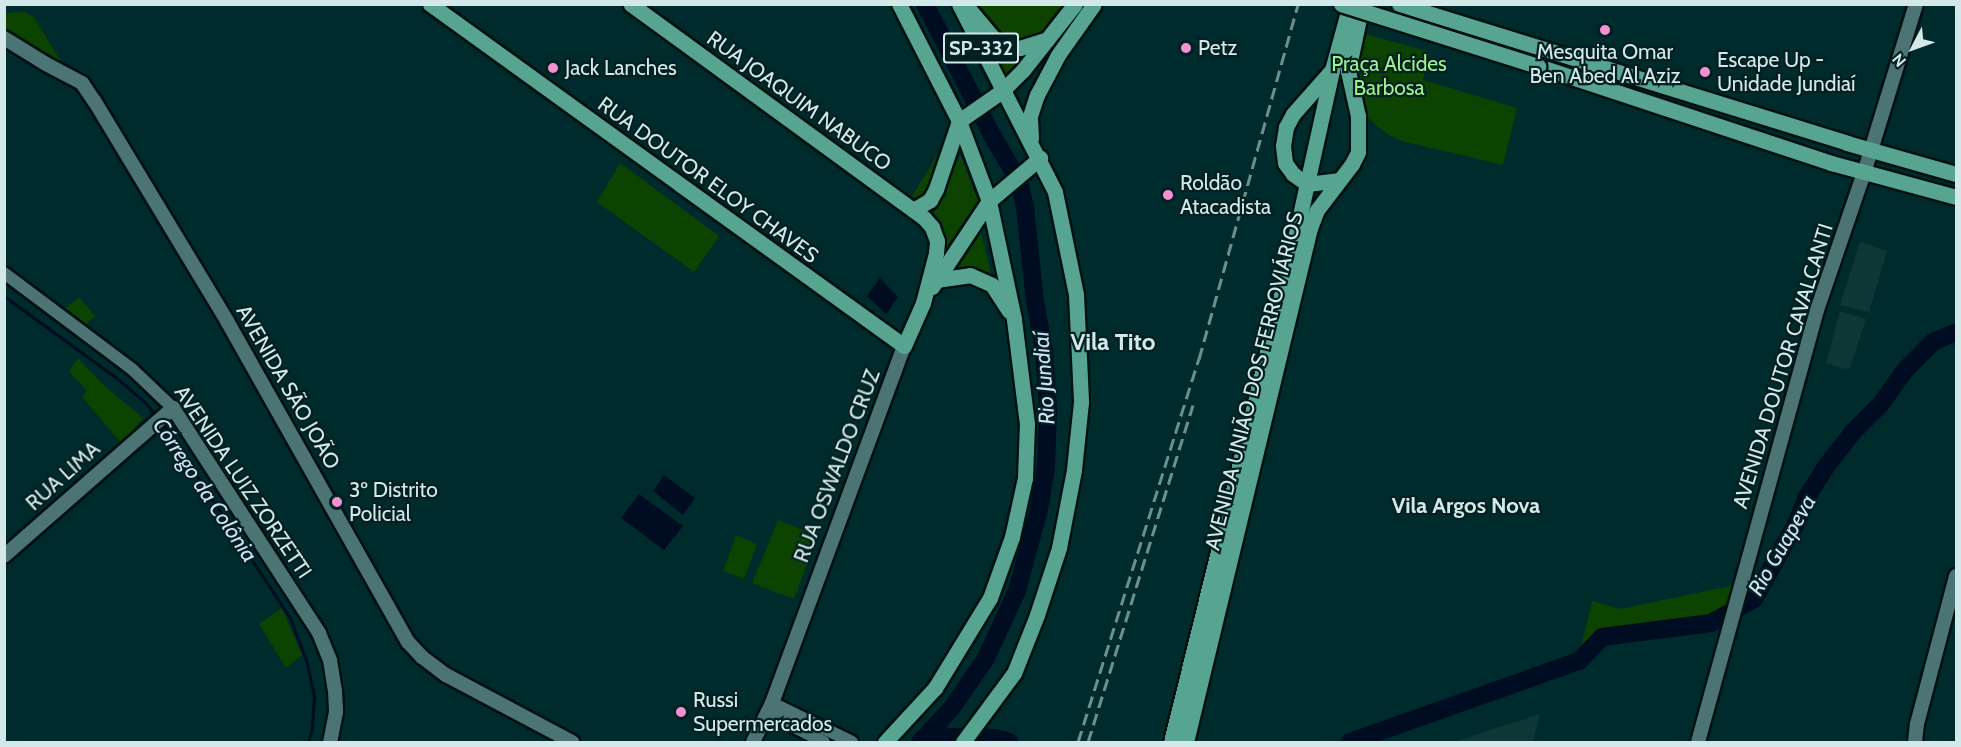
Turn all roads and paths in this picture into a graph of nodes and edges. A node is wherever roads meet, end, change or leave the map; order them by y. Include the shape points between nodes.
1 (430, 4) edge
2 (631, 4) edge
3 (899, 4) edge
4 (959, 4) edge
5 (965, 4) edge
6 (1075, 4) edge
7 (1094, 4) edge
8 (1341, 4) edge
9 (1350, 4) edge
10 (1362, 4) edge
11 (1399, 4) edge
12 (1916, 4) edge
13 (4, 38) edge
14 (1048, 39) junction
15 (1332, 70) junction
16 (996, 96) junction
17 (961, 120) junction
18 (1032, 144) junction
19 (1872, 148) junction
20 (1034, 163) junction
21 (1864, 173) junction
22 (1956, 174) edge
23 (1338, 180) junction
24 (1307, 184) junction
25 (1956, 197) edge
26 (989, 201) junction
27 (913, 210) junction
28 (4, 273) edge
29 (936, 280) junction
30 (923, 303) junction
31 (1014, 319) junction
32 (904, 346) junction
33 (170, 410) junction
34 (4, 556) edge
35 (1956, 576) edge
36 (769, 708) junction
37 (330, 742) edge
38 (572, 742) edge
39 (753, 742) edge
40 (824, 742) edge
41 (852, 742) edge
42 (885, 742) edge
43 (963, 742) edge
44 (1171, 742) edge
45 (1186, 742) edge
46 (1698, 742) edge
47 (1915, 742) edge

1 - 32 main road, RUA DOUTOR ELOY CHAVES
2 - 27 main road, RUA JOAQUIM NABUCO
3 - 17 main road, SP-332
4 - 16 main road, SP-332
5 - 14 main road via 1003,45 1020,48
6 - 14 main road
7 - 18 main road via 1037,95 1030,116
8 - 21 main road, bridge
9 - 15 main road, AVENIDA UNIÃO DOS FERROVIÁRIOS
10 - 23 main road, AVENIDA UNIÃO DOS FERROVIÁRIOS via 1348,71 1359,139 1352,164
11 - 19 main road
12 - 19 main road, AVENIDA DOUTOR CAVALCANTI
13 - 38 main road, AVENIDA SÃO JOÃO via 82,83 227,321 408,642 446,675
14 - 16 main road
15 - 24 main road, AVENIDA UNIÃO DOS FERROVIÁRIOS
15 - 24 main road via 1286,127 1285,163
16 - 17 main road
16 - 18 main road, SP-332
17 - 26 main road, SP-332
17 - 27 main road via 930,200
18 - 20 main road, SP-332
19 - 21 main road, AVENIDA DOUTOR CAVALCANTI
19 - 22 main road
20 - 26 main road
20 - 43 main road, SP-332 via 1055,192 1076,294 1081,402 1075,461 1059,548 1014,673
21 - 25 main road
21 - 46 main road, AVENIDA DOUTOR CAVALCANTI via 1816,314
23 - 24 main road
23 - 45 main road, AVENIDA UNIÃO DOS FERROVIÁRIOS via 1317,210 1310,228
24 - 44 main road, AVENIDA UNIÃO DOS FERROVIÁRIOS
26 - 29 main road
26 - 31 main road, SP-332
27 - 30 main road, RUA OSWALDO CRUZ via 932,227 937,241
28 - 33 street, AVENIDA LUIZ ZORZETTI via 132,369
29 - 30 main road
29 - 31 main road via 970,275 993,285
30 - 32 main road, RUA OSWALDO CRUZ
31 - 42 main road, SP-332 via 1027,424 1026,478 1012,537 990,598 968,636 935,688
32 - 36 main road, RUA OSWALDO CRUZ
33 - 34 main road, RUA LIMA
33 - 37 main road, AVENIDA LUIZ ZORZETTI via 319,633 330,660 335,691 336,712
35 - 47 main road
36 - 39 main road, RUA OSWALDO CRUZ
36 - 40 street
36 - 41 street

